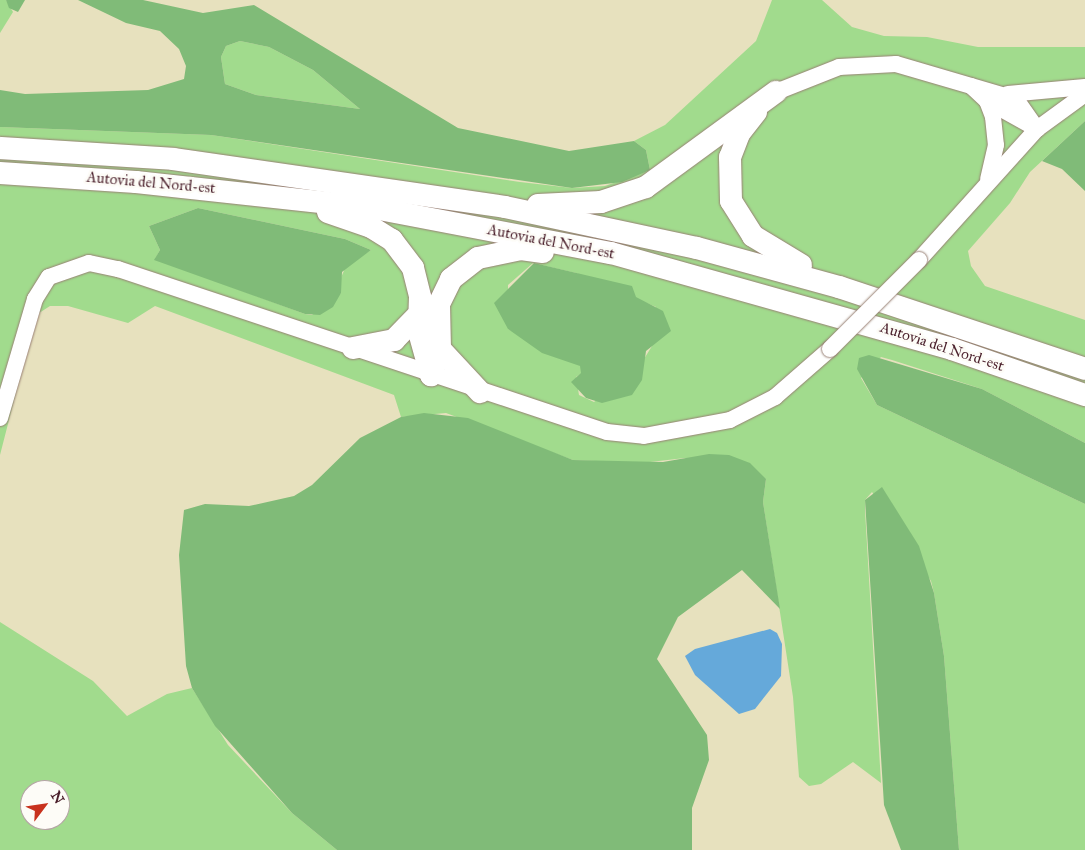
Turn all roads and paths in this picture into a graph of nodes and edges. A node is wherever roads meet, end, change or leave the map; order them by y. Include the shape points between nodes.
1 (971, 86) junction
2 (1085, 87) edge
3 (776, 92) junction
4 (1007, 94) junction
5 (1085, 94) edge
6 (987, 101) junction
7 (1036, 129) junction
8 (0, 148) edge
9 (0, 173) edge
10 (988, 179) junction
11 (302, 199) junction
12 (504, 207) junction
13 (611, 253) junction
14 (838, 287) junction
15 (419, 314) junction
16 (353, 348) junction
17 (440, 348) junction
18 (1085, 368) edge
19 (431, 375) junction
20 (480, 392) junction
21 (1085, 395) edge
22 (0, 418) edge

1 - 3 street via 932,72 882,63 826,70
1 - 4 street
1 - 6 street
2 - 4 street
3 - 12 highway via 664,176 631,194 581,204
3 - 14 highway via 734,144 728,168 731,201 746,228 763,245
4 - 7 street via 1023,105
5 - 7 street
6 - 7 street
6 - 10 street via 996,145
7 - 10 street
8 - 12 highway, Autovia del Nord-est via 173,159
9 - 11 highway, Autovia del Nord-est
10 - 20 street, bridge via 920,260 830,349 775,397 730,420 692,430 644,436 607,432
11 - 13 highway, Autovia del Nord-est
11 - 15 highway via 372,227 392,240 419,282
12 - 14 highway, Autovia del Nord-est via 698,248
13 - 17 highway via 574,256 521,249 478,258 462,268 444,291 437,319
13 - 21 highway, Autovia del Nord-est via 952,349
14 - 18 highway, Autovia del Nord-est
15 - 16 highway via 394,340
15 - 19 highway
16 - 19 street
16 - 22 street via 118,269 89,263 49,277 35,298
17 - 19 highway
17 - 20 highway
19 - 20 street

